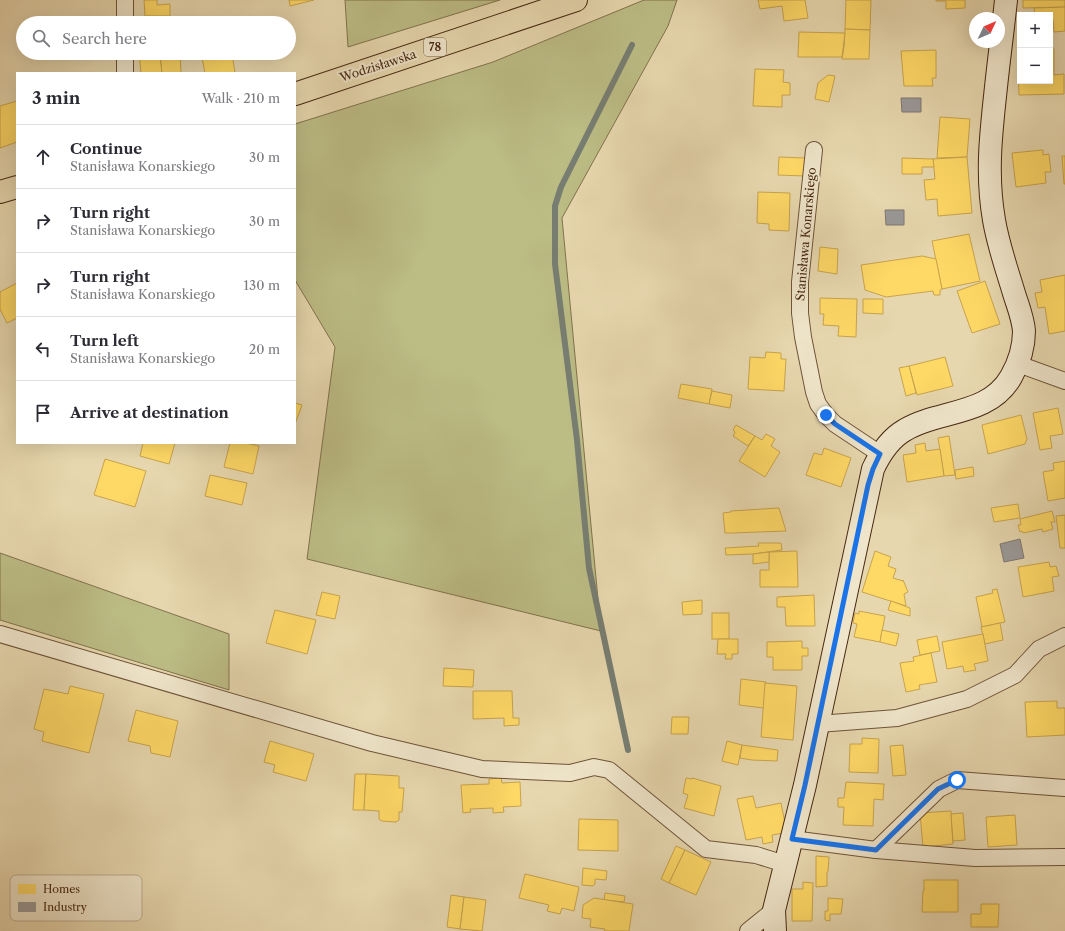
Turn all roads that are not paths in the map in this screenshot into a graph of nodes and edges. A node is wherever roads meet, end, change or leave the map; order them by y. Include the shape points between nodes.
1 (125, 0) edge
2 (576, 0) edge
3 (1006, 0) edge
4 (125, 16) edge
5 (125, 60) edge
6 (125, 72) edge
7 (296, 94) edge
8 (814, 150) dead end
9 (16, 187) edge
10 (0, 192) edge
11 (1018, 364) junction
12 (1065, 381) edge
13 (880, 454) junction
14 (0, 634) edge
15 (1065, 636) edge
16 (818, 724) junction
17 (1065, 788) edge
18 (792, 839) junction
19 (876, 850) junction
20 (1065, 857) edge
21 (786, 864) junction
22 (774, 910) junction
23 (748, 931) edge
24 (775, 931) edge

1 - 4 street
2 - 7 main road, Wodzisławska / 78
3 - 11 street via 992,123 990,185 1001,253 1022,317 1023,348
5 - 6 street
8 - 13 street, Stanisława Konarskiego via 800,282 800,313 814,392 818,404 835,424
9 - 10 main road
11 - 12 street
11 - 13 street via 1000,391 987,401 904,430
13 - 16 street via 868,485
14 - 21 street via 372,743 482,770 570,773 594,767 609,770 706,849 756,855
15 - 16 street via 1039,649 1016,675 967,698 897,718
16 - 18 street
17 - 19 street via 957,780 938,789
18 - 19 street
18 - 21 street
19 - 20 street via 975,858
21 - 22 street
22 - 23 street
22 - 24 street

